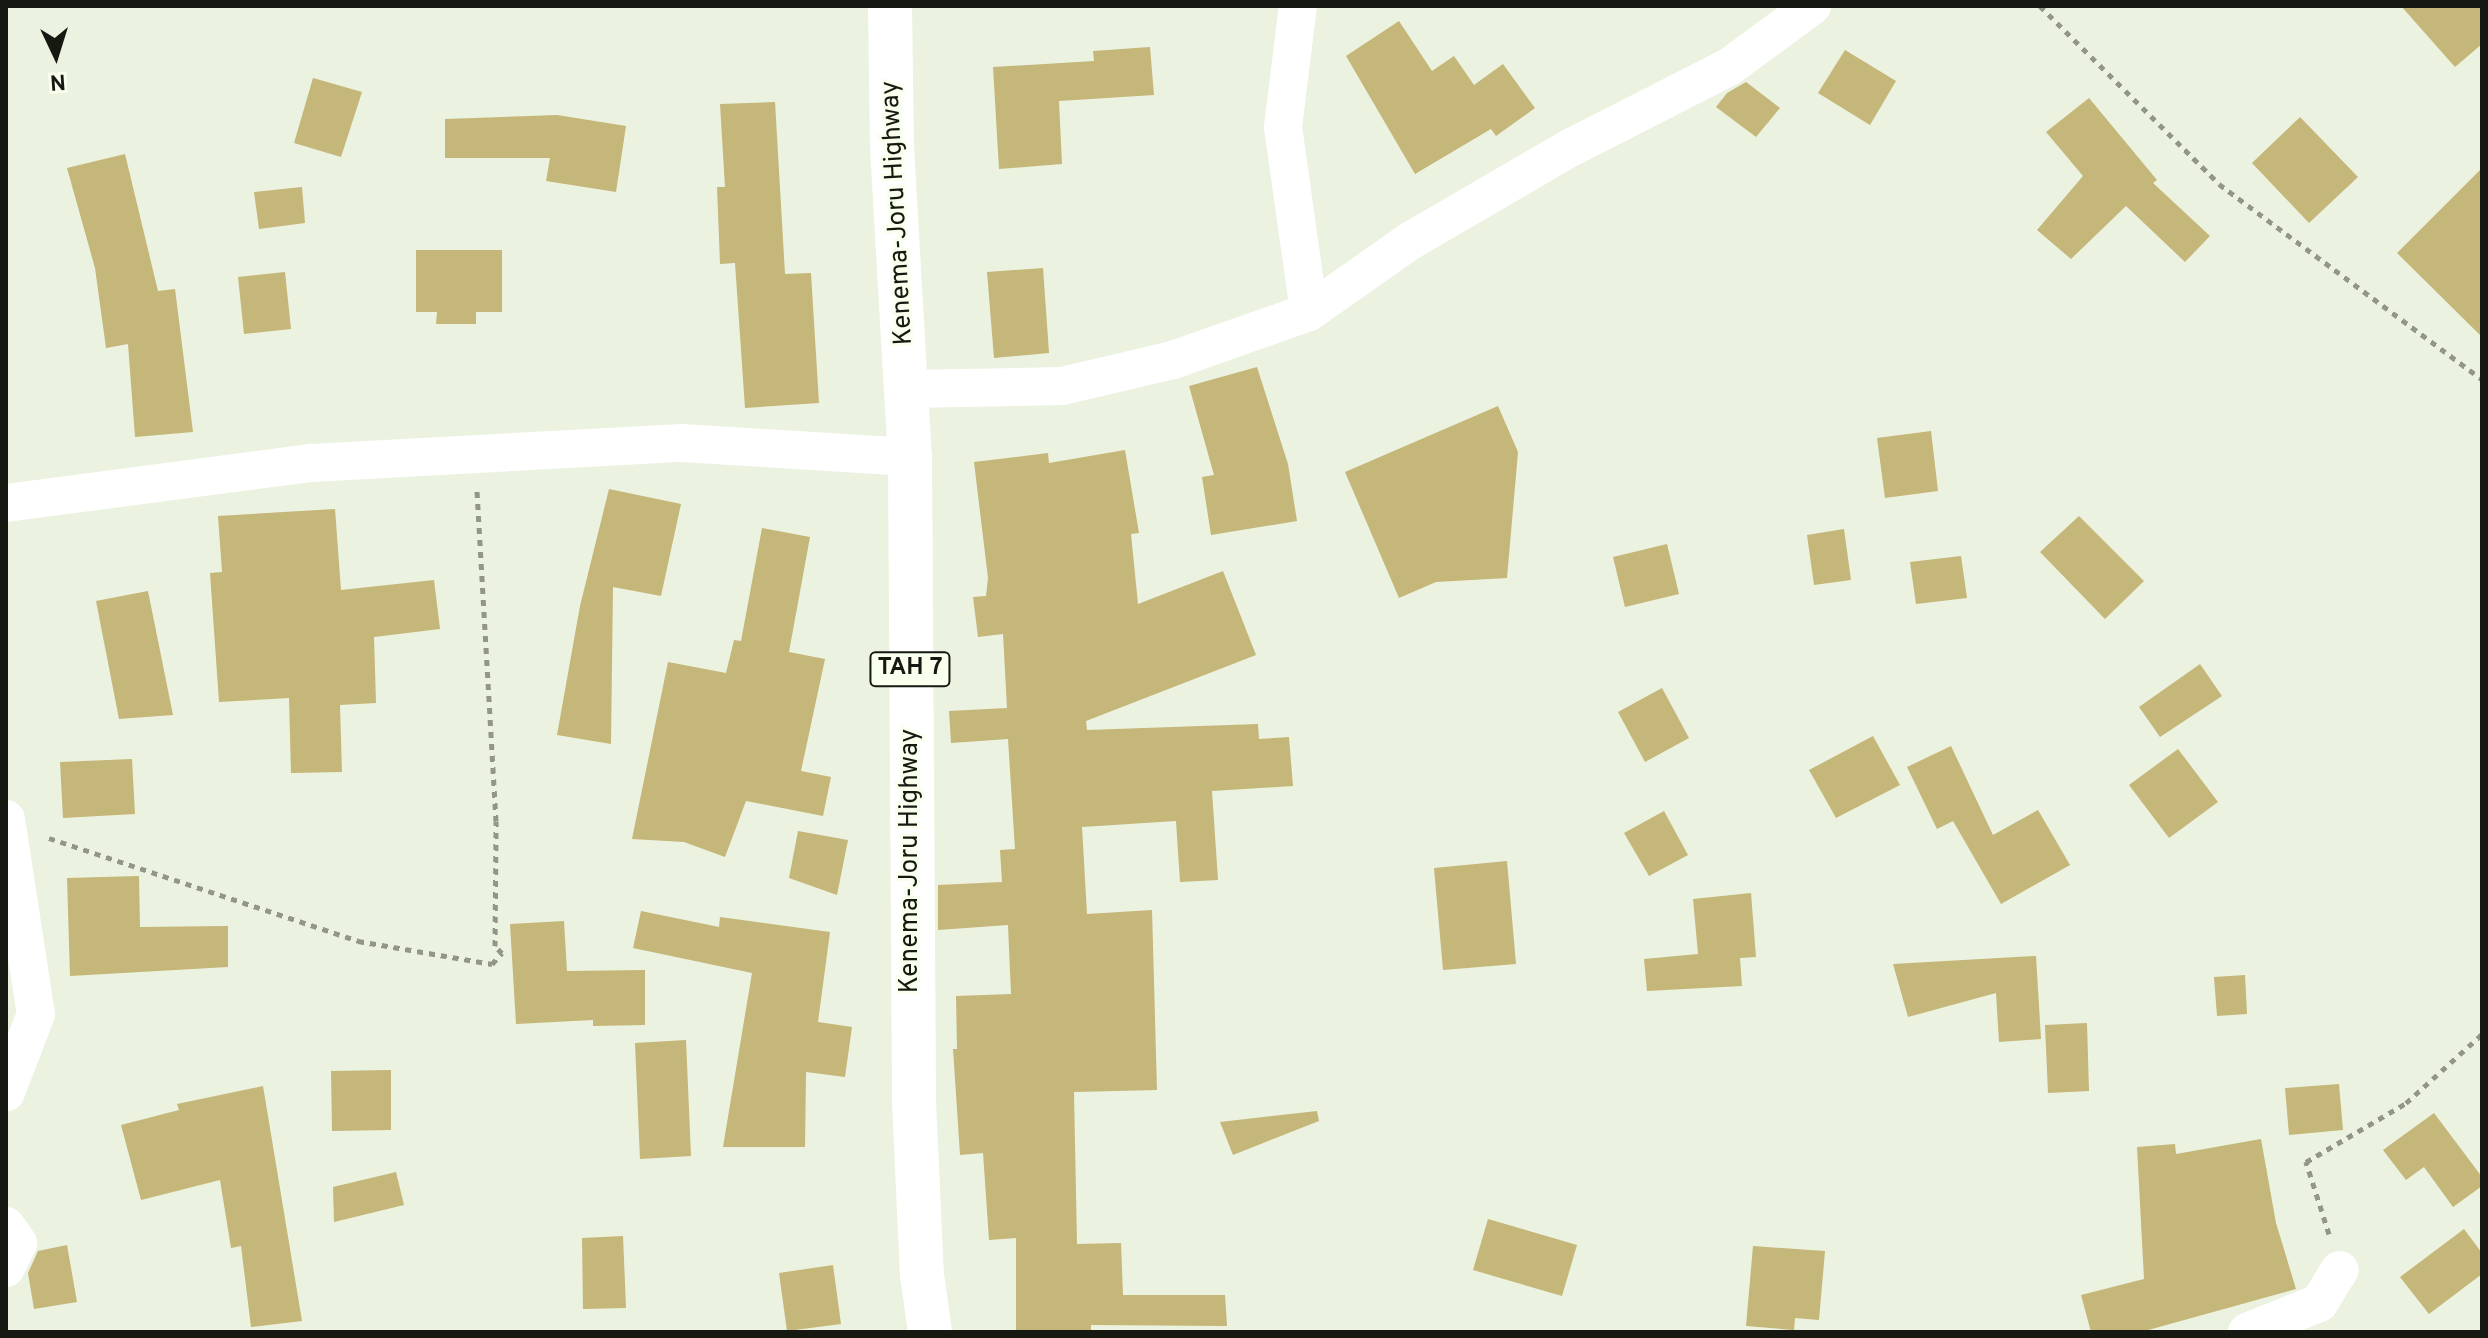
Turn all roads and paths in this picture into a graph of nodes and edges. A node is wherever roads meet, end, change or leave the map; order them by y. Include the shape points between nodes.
1 (890, 6) edge
2 (1298, 6) edge
3 (1812, 6) edge
4 (2040, 6) edge
5 (1309, 312) junction
6 (2482, 379) edge
7 (908, 389) junction
8 (475, 454) junction
9 (910, 457) junction
10 (6, 503) edge
11 (7, 821) edge
12 (2482, 1034) edge
13 (6, 1092) edge
14 (6, 1226) edge
15 (6, 1268) edge
16 (2340, 1270) joint
17 (930, 1332) edge
18 (2247, 1332) edge

1 - 7 highway, Kenema-Joru Highway / TAH 7 via 892,148
2 - 5 street via 1283,127
3 - 5 street via 1729,67 1570,148 1423,233
4 - 6 path via 2219,184
5 - 7 street via 1173,360 1062,386
7 - 9 highway, Kenema-Joru Highway / TAH 7
8 - 9 street via 682,443
8 - 10 street via 311,463
8 - 11 path via 496,821 495,946 502,953 492,964 358,941
9 - 17 highway, Kenema-Joru Highway / TAH 7 via 909,897 922,1275
11 - 13 street via 36,1014
12 - 16 path via 2406,1103 2306,1162
14 - 15 street via 18,1243
16 - 18 street via 2319,1303

